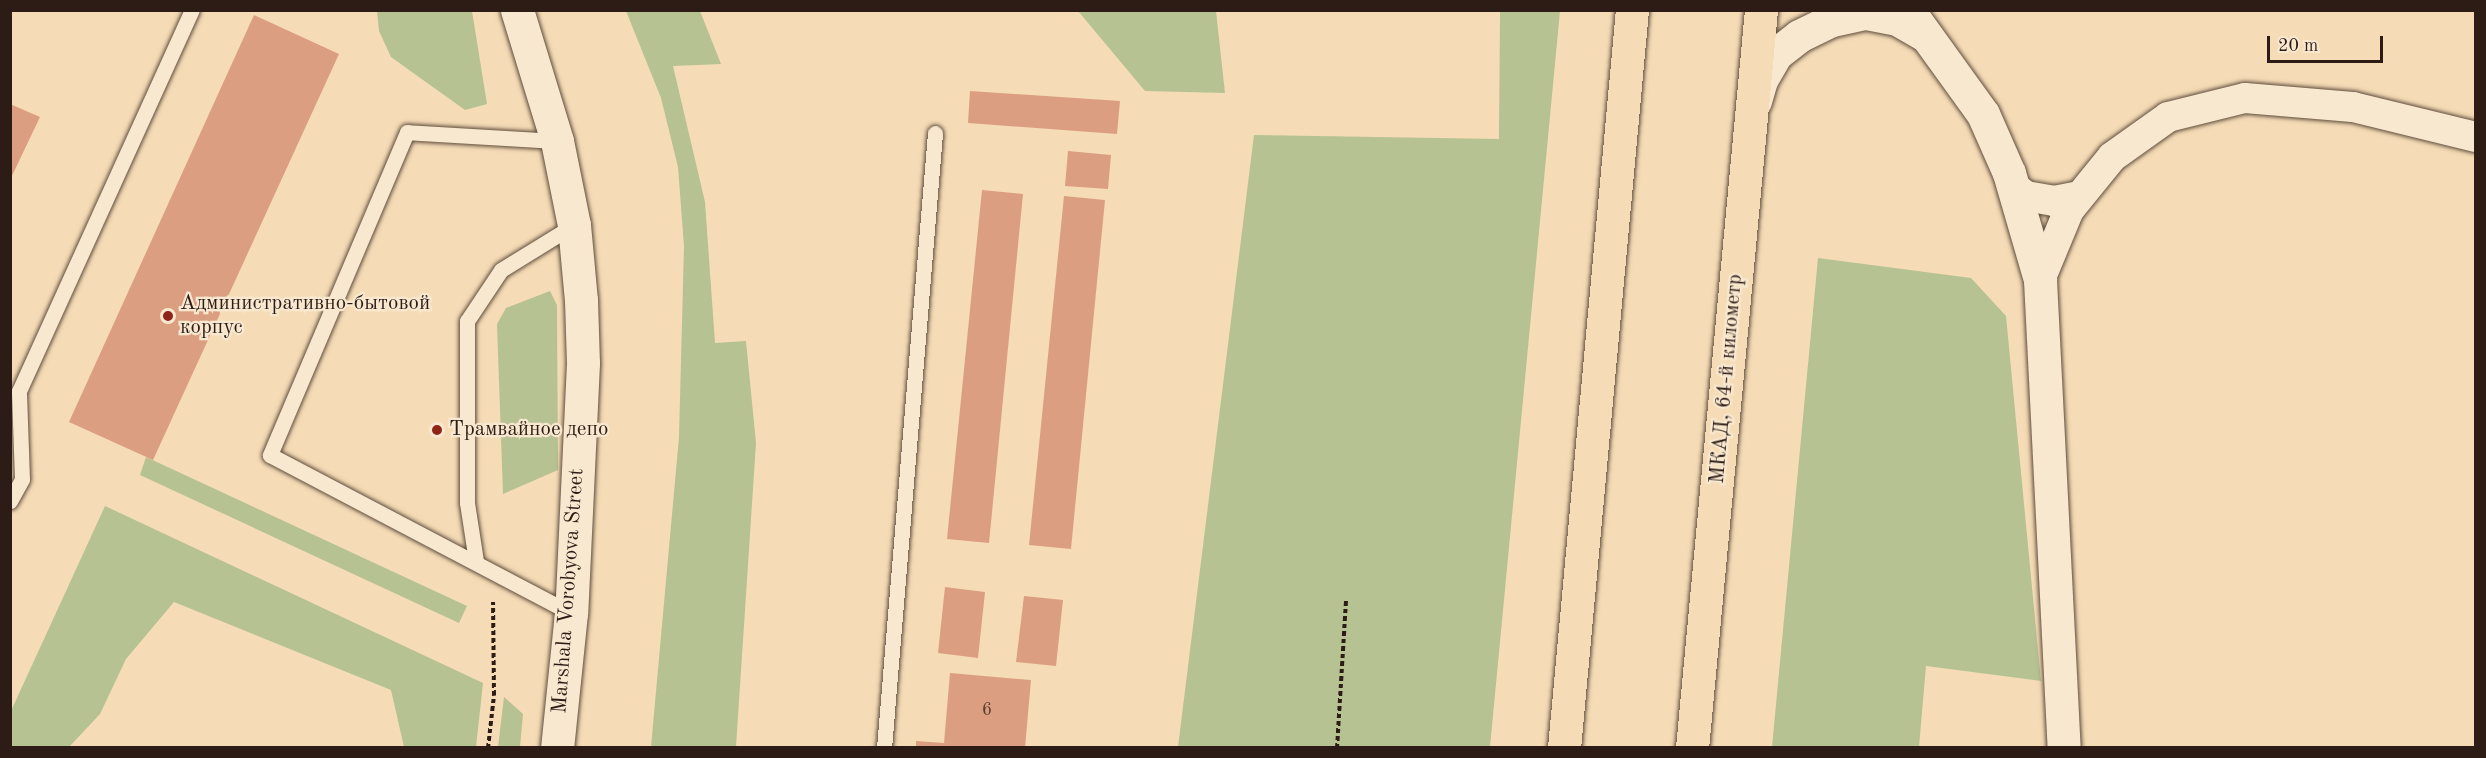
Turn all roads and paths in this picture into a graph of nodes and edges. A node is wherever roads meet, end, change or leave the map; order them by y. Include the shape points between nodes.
1 (192, 10) edge
2 (517, 10) edge
3 (1632, 10) edge
4 (1761, 10) edge
5 (1918, 23) edge
6 (1753, 109) junction
7 (935, 133) dead end
8 (2475, 137) edge
9 (557, 141) junction
10 (2013, 186) junction
11 (2080, 196) junction
12 (574, 225) junction
13 (2040, 280) junction
14 (10, 501) edge
15 (476, 561) junction
16 (493, 570) junction
17 (1346, 599) dead end
18 (571, 613) junction
19 (488, 747) edge
20 (557, 747) edge
21 (884, 747) edge
22 (1337, 747) edge
23 (1564, 747) edge
24 (1692, 747) edge
25 (2064, 747) edge

1 - 14 lane via 19,391 22,478
2 - 9 street, Marshala Vorobyova Street
3 - 23 highway
4 - 6 highway, МКАД, 64-й километр
5 - 6 street via 1866,14 1832,20 1799,36 1776,54 1761,80
5 - 10 street via 1983,114
6 - 24 highway, МКАД, 64-й километр
7 - 21 lane
8 - 11 street via 2353,107 2245,98 2168,117 2112,157
9 - 12 street, Marshala Vorobyova Street
9 - 15 lane via 407,132 270,454
10 - 11 street via 2026,196 2054,201
10 - 13 street
11 - 13 street via 2069,210
12 - 15 lane via 501,270 467,321 467,503
12 - 18 street, Marshala Vorobyova Street via 584,363
13 - 25 street
15 - 16 lane
16 - 18 lane
16 - 19 path via 494,695
17 - 22 path
18 - 20 street, Marshala Vorobyova Street

